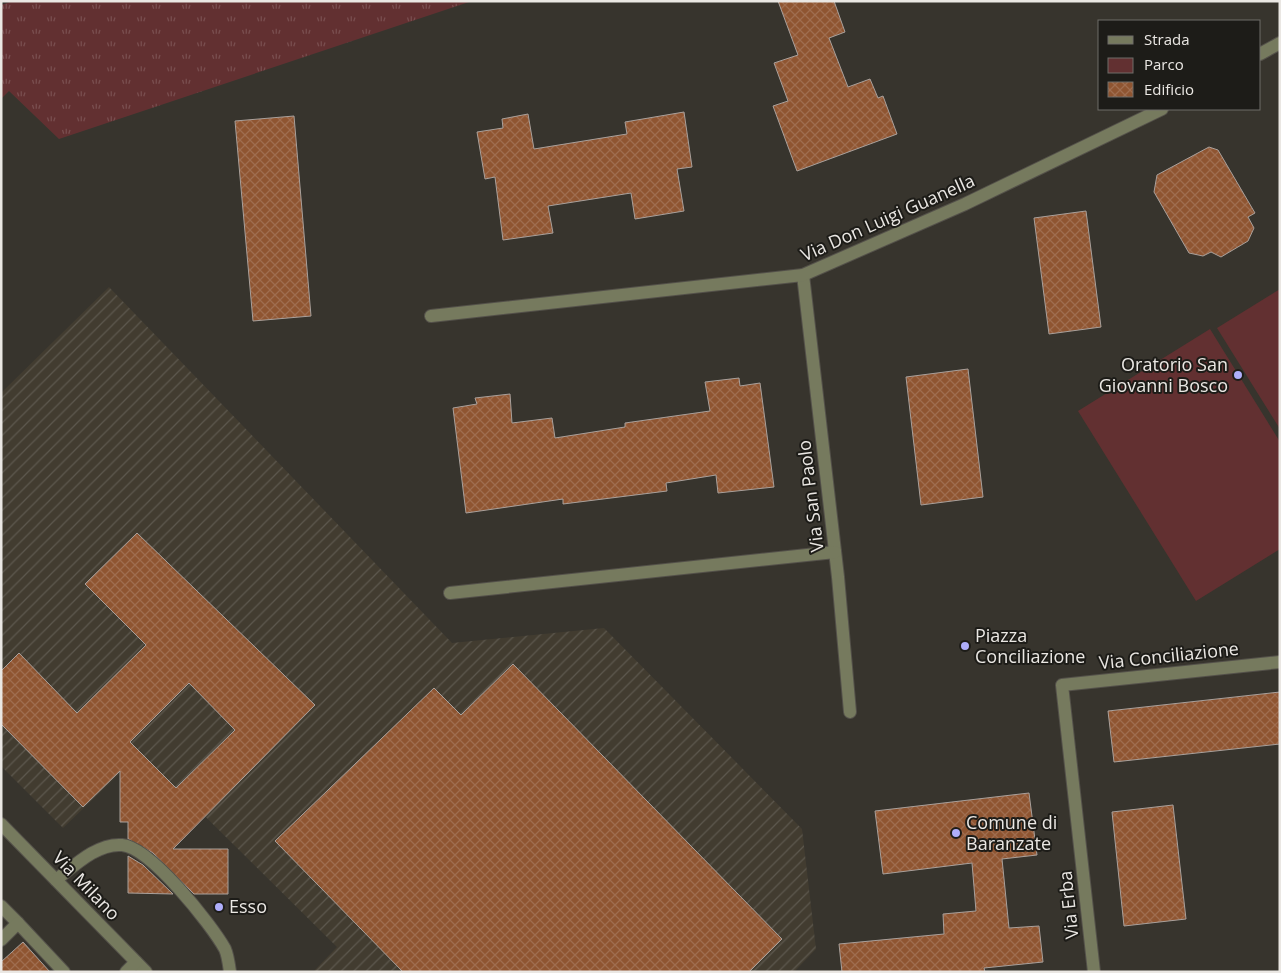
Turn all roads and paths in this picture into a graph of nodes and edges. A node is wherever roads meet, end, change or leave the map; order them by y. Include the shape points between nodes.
1 (1280, 43) edge
2 (1261, 53) edge
3 (1160, 110) edge
4 (803, 275) junction
5 (431, 316) dead end
6 (835, 552) junction
7 (450, 593) dead end
8 (1280, 662) edge
9 (1062, 685) joint
10 (850, 712) dead end
11 (1, 824) edge
12 (56, 880) junction
13 (1, 906) edge
14 (18, 923) junction
15 (1, 940) edge
16 (136, 962) junction
17 (64, 972) edge
18 (126, 972) edge
19 (146, 972) edge
20 (230, 972) edge
21 (1094, 972) edge

1 - 2 street
3 - 4 street, Via Don Luigi Guanella via 965,204
4 - 5 street, Via Don Luigi Guanella
4 - 6 street, Via San Paolo
6 - 7 street
6 - 10 street, Via San Paolo
8 - 9 street, Via Conciliazione
9 - 21 street, Via Erba
11 - 12 street, Via Milano
12 - 16 street, Via Milano
12 - 20 street via 85,858 108,846 138,849 200,912 226,951
13 - 14 street
14 - 15 street
14 - 17 street
16 - 18 street
16 - 19 street, Via Milano

